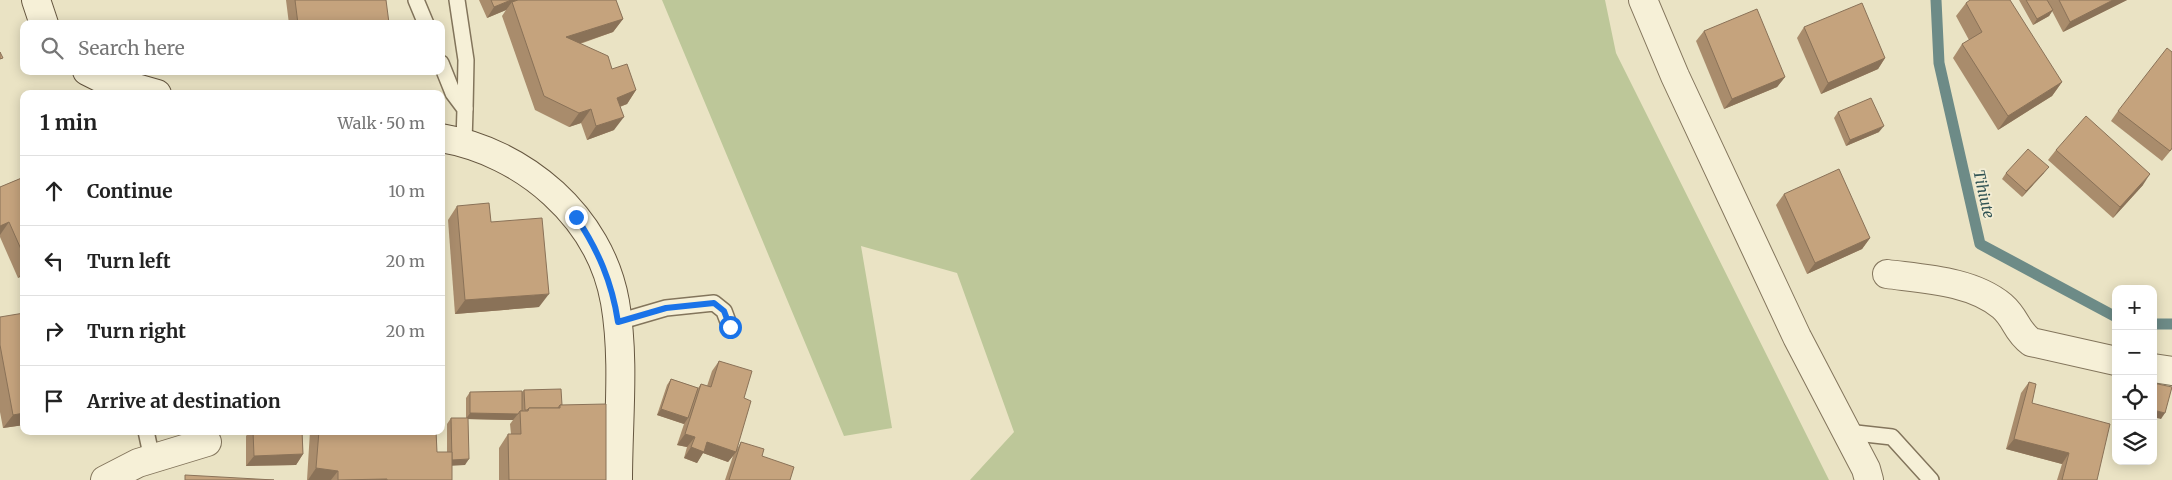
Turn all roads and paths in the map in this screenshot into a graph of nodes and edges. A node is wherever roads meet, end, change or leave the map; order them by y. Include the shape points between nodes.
1 (36, 0) edge
2 (416, 0) edge
3 (457, 0) edge
4 (1642, 0) edge
5 (43, 20) edge
6 (424, 20) edge
7 (445, 73) edge
8 (95, 75) edge
9 (142, 90) edge
10 (465, 109) junction
11 (453, 140) edge
12 (1887, 274) dead end
13 (618, 322) junction
14 (730, 327) dead end
15 (2112, 360) edge
16 (2157, 369) edge
17 (2172, 371) edge
18 (1847, 432) junction
19 (147, 435) edge
20 (207, 442) dead end
21 (152, 459) junction
22 (105, 480) edge
23 (618, 480) edge
24 (1869, 480) edge
25 (1931, 480) edge

1 - 5 street
2 - 6 lane
3 - 10 lane via 466,60
4 - 18 street via 1797,337
7 - 10 lane via 453,93
8 - 9 street
10 - 11 lane
11 - 13 street via 517,165 557,195 576,217 604,265
12 - 15 street via 1937,281 1991,296 2010,314 2020,333 2031,342
13 - 14 lane via 666,308 714,303 724,311
13 - 23 street
16 - 17 street
18 - 24 street
18 - 25 lane via 1892,437
19 - 21 lane
20 - 21 street
21 - 22 street

